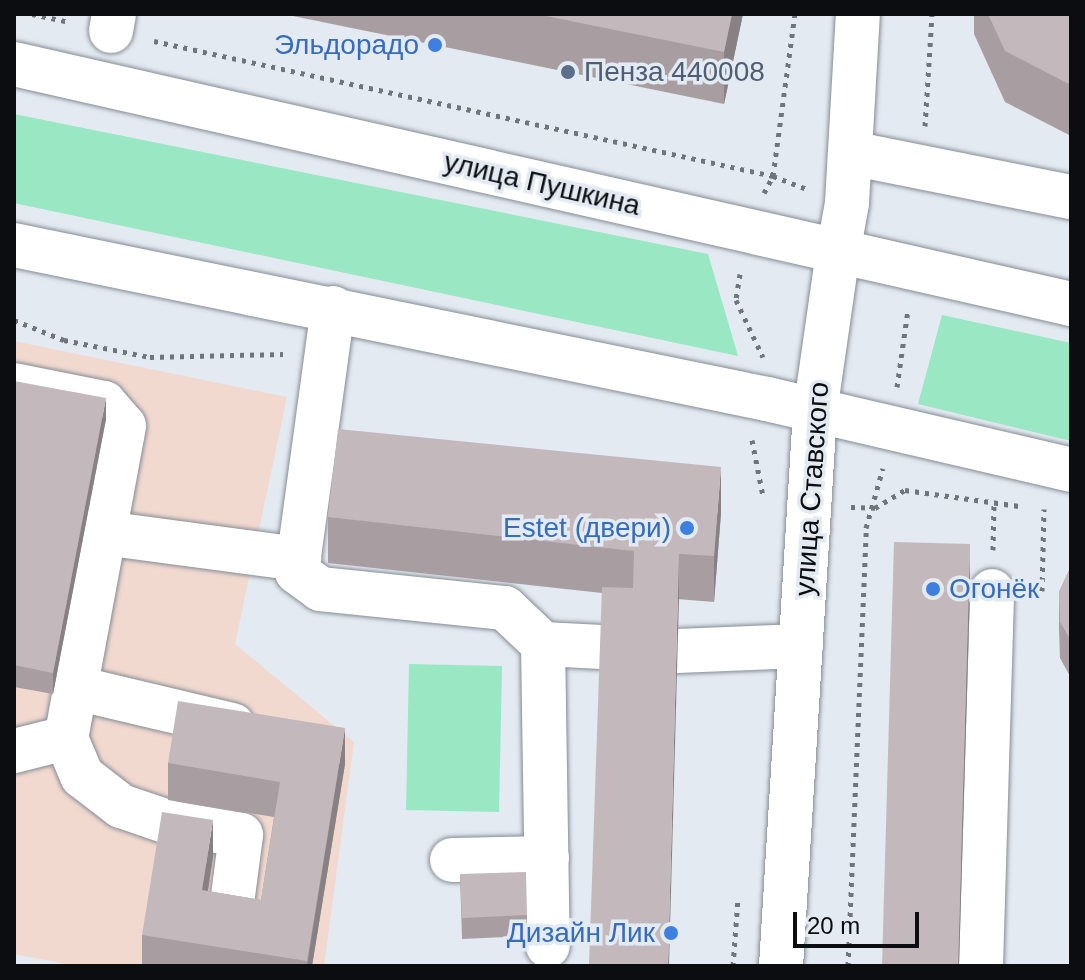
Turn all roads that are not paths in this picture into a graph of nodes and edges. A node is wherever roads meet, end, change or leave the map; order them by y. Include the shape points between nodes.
1 (858, 14) edge
2 (14, 64) edge
3 (850, 153) junction
4 (1071, 197) edge
5 (14, 245) edge
6 (838, 253) junction
7 (1071, 304) edge
8 (333, 308) junction
9 (14, 385) edge
10 (815, 412) junction
11 (1071, 470) edge
12 (104, 533) junction
13 (299, 559) junction
14 (992, 591) dead end
15 (543, 644) junction
16 (801, 646) junction
17 (602, 647) edge
18 (677, 651) edge
19 (76, 688) junction
20 (272, 735) edge
21 (66, 738) junction
22 (14, 751) edge
23 (547, 858) junction
24 (452, 860) dead end
25 (230, 919) edge
26 (548, 946) dead end
27 (781, 966) edge
28 (981, 966) edge

1 - 3 main road, улица Ставского
2 - 6 main road, улица Пушкина
3 - 4 main road
3 - 6 main road, улица Ставского
5 - 8 main road
6 - 7 main road, улица Пушкина
6 - 10 main road, улица Ставского
8 - 10 main road
8 - 13 main road
9 - 12 main road via 104,403 124,426
10 - 11 main road
10 - 16 main road, улица Ставского
12 - 13 main road
12 - 19 main road
13 - 15 main road via 297,572 320,589 505,608
14 - 28 main road
15 - 17 main road
15 - 23 main road
16 - 18 main road
16 - 27 main road, улица Ставского
19 - 20 main road
19 - 21 main road
21 - 22 main road
21 - 25 main road via 82,776 121,806 171,823 241,835
23 - 24 main road
23 - 26 main road

